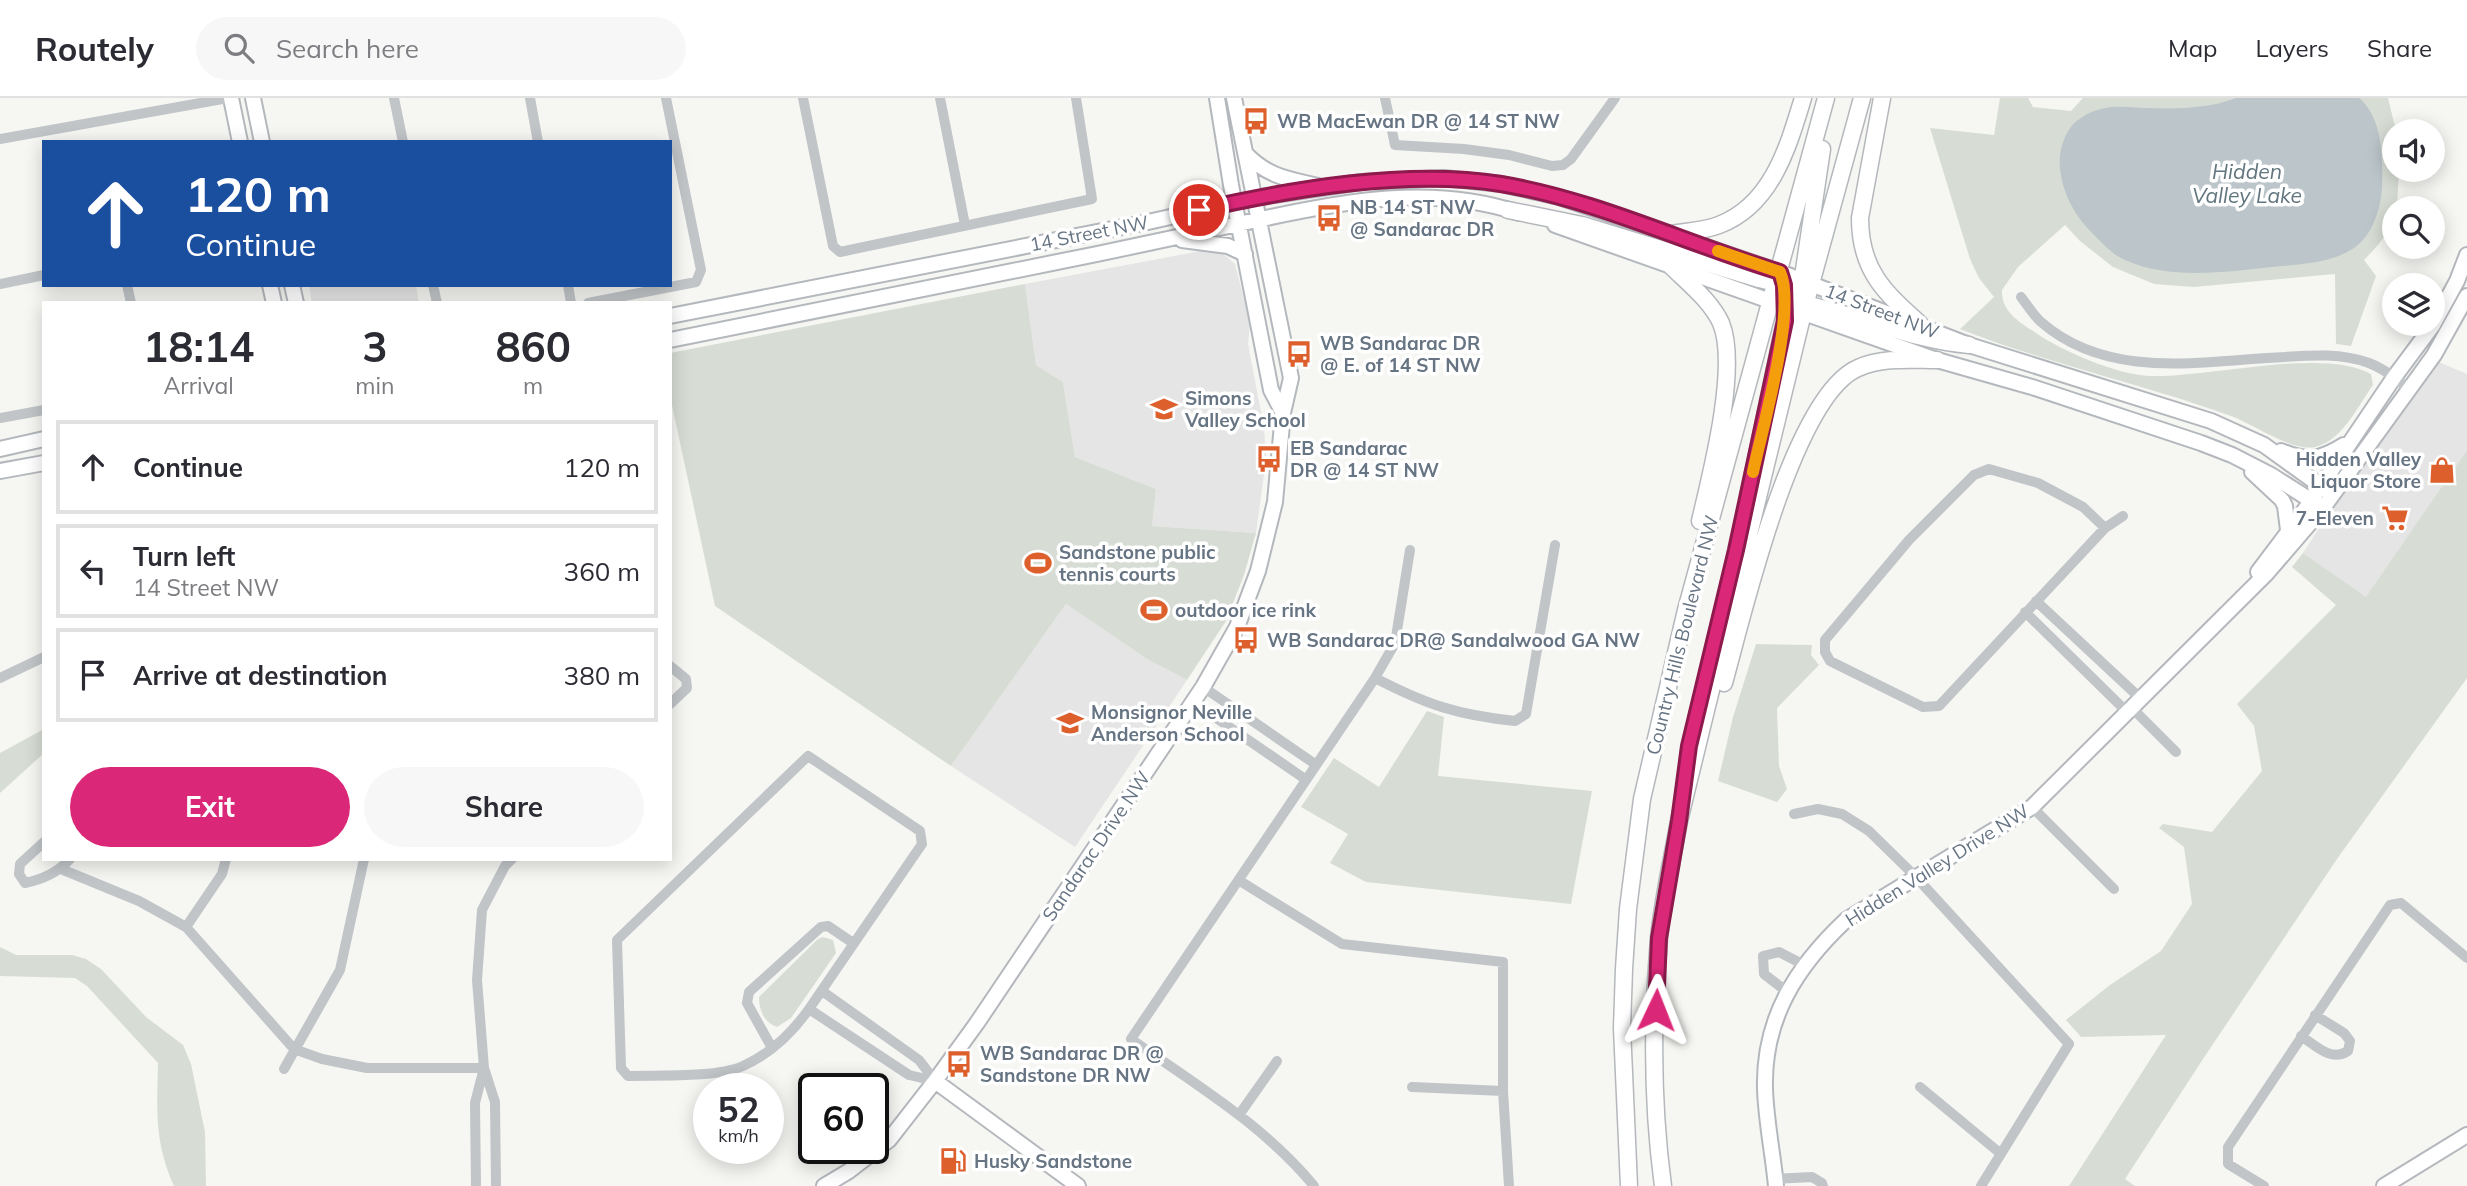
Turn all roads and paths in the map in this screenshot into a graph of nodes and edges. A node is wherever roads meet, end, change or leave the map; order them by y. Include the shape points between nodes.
1 (230, 98) edge
2 (253, 98) edge
3 (394, 98) edge
4 (530, 98) edge
5 (666, 98) edge
6 (803, 98) edge
7 (940, 98) edge
8 (1076, 98) edge
9 (1217, 98) edge
10 (1234, 98) edge
11 (1385, 98) edge
12 (1615, 98) edge
13 (1803, 98) edge
14 (1827, 98) edge
15 (1862, 98) edge
16 (1882, 98) edge
17 (0, 139) edge
18 (240, 140) edge
19 (262, 140) edge
20 (403, 140) edge
21 (538, 140) edge
22 (1245, 153) junction
23 (1325, 188) junction
24 (1255, 198) junction
25 (1234, 202) junction
26 (1508, 210) junction
27 (1259, 219) junction
28 (1239, 223) junction
29 (965, 225) junction
30 (1671, 234) junction
31 (1173, 238) junction
32 (1245, 254) junction
33 (2467, 255) edge
34 (1671, 266) junction
35 (42, 275) edge
36 (0, 284) edge
37 (670, 287) edge
38 (672, 287) edge
39 (1792, 293) junction
40 (2467, 296) edge
41 (2021, 297) dead end
42 (598, 301) edge
43 (672, 316) edge
44 (1920, 324) junction
45 (672, 340) edge
46 (1969, 345) junction
47 (1937, 360) junction
48 (2395, 376) junction
49 (2410, 389) junction
50 (42, 410) edge
51 (1283, 413) junction
52 (0, 418) edge
53 (42, 439) edge
54 (2350, 440) junction
55 (2263, 444) junction
56 (0, 449) edge
57 (2232, 455) junction
58 (42, 463) edge
59 (0, 471) edge
60 (2320, 485) junction
61 (2332, 494) junction
62 (2317, 504) junction
63 (2123, 516) dead end
64 (2105, 528) junction
65 (2288, 530) junction
66 (1555, 545) dead end
67 (1410, 551) dead end
68 (2036, 601) junction
69 (2235, 604) junction
70 (1686, 610) junction
71 (2025, 612) junction
72 (42, 658) edge
73 (672, 668) edge
74 (0, 678) edge
75 (1376, 678) junction
76 (1203, 687) junction
77 (672, 702) edge
78 (1193, 702) junction
79 (2132, 706) junction
80 (2176, 752) dead end
81 (1315, 764) junction
82 (1305, 779) junction
83 (2032, 807) junction
84 (1794, 814) dead end
85 (1679, 821) junction
86 (42, 844) edge
87 (68, 861) edge
88 (225, 861) edge
89 (364, 861) edge
90 (510, 861) edge
91 (61, 869) junction
92 (1915, 876) junction
93 (1240, 881) junction
94 (2114, 889) dead end
95 (186, 927) junction
96 (853, 943) junction
97 (2467, 958) edge
98 (1804, 965) junction
99 (822, 991) junction
100 (1786, 991) junction
101 (809, 1009) junction
102 (2315, 1015) junction
103 (2301, 1036) junction
104 (772, 1048) junction
105 (294, 1049) junction
106 (1277, 1061) dead end
107 (484, 1068) junction
108 (284, 1069) dead end
109 (935, 1081) junction
110 (1412, 1087) dead end
111 (1920, 1087) dead end
112 (1503, 1091) junction
113 (1240, 1115) junction
114 (2467, 1135) edge
115 (2001, 1154) junction
116 (1775, 1182) edge
117 (476, 1186) edge
118 (496, 1186) edge
119 (824, 1186) edge
120 (1078, 1186) edge
121 (1314, 1186) edge
122 (1509, 1186) edge
123 (1629, 1186) edge
124 (1663, 1186) edge
125 (1823, 1186) edge
126 (1981, 1186) edge
127 (2264, 1186) edge
128 (2384, 1186) edge

1 - 17 street
1 - 18 street
2 - 19 street
3 - 20 street
4 - 21 street
5 - 38 street via 701,270 696,282
6 - 29 street via 833,246 840,252
7 - 29 street
8 - 29 street via 1092,199
9 - 25 street, Sandarac Drive NW
10 - 22 street, Sandarac Drive NW
11 - 12 street via 1395,145 1509,155 1552,166 1571,159
13 - 30 main road via 1782,159 1751,207 1718,226
14 - 39 main road, Country Hills Boulevard NW
14 - 39 main road via 1817,183
15 - 39 main road, Country Hills Boulevard NW
16 - 44 main road via 1860,234 1875,279
22 - 23 street via 1270,174
22 - 24 street, Sandarac Drive NW
23 - 24 street, 14 Street NW
23 - 30 street, 14 Street NW via 1444,178 1500,184 1559,197
24 - 25 street, 14 Street NW
24 - 27 street, Sandarac Drive NW
25 - 28 street, Sandarac Drive NW
25 - 43 street, 14 Street NW
26 - 27 street, 14 Street NW via 1410,197 1361,199
26 - 34 street, 14 Street NW
26 - 39 main road via 1582,225
27 - 28 street, 14 Street NW
27 - 51 street, Sandarac Drive NW via 1291,378
28 - 31 street, 14 Street NW
28 - 32 street, Sandarac Drive NW
30 - 39 street, 14 Street NW
31 - 32 street via 1228,246
31 - 45 street, 14 Street NW
32 - 51 street, Sandarac Drive NW via 1271,390
33 - 48 street, Hidden Valley Drive NW via 2433,325
34 - 39 street, 14 Street NW
34 - 70 main road via 1720,322 1727,366 1709,481 1686,583
35 - 36 street
37 - 42 street
39 - 44 street, 14 Street NW
39 - 46 main road via 1939,342
39 - 47 street, 14 Street NW
39 - 70 main road, Country Hills Boulevard NW
39 - 85 main road via 1689,746
40 - 49 street, Hidden Valley Drive NW
41 - 48 street via 2039,321 2069,343 2133,363 2341,356
44 - 46 street, 14 Street NW
46 - 55 street, 14 Street NW via 2211,421
47 - 57 street, 14 Street NW
47 - 85 main road via 1878,362 1858,368 1827,394 1802,436 1754,572 1705,751
48 - 49 street
48 - 54 street, Hidden Valley Drive NW
49 - 61 street, Hidden Valley Drive NW
50 - 52 street
51 - 76 street, Sandarac Drive NW via 1275,502 1258,571 1237,627
53 - 56 street
54 - 55 street via 2315,459
54 - 60 street, Hidden Valley Drive NW
55 - 60 street, 14 Street NW
57 - 62 street, 14 Street NW
57 - 65 street via 2282,500
58 - 59 street
60 - 61 street, 14 Street NW
60 - 62 street, Hidden Valley Drive NW
61 - 62 street, Hidden Valley Drive NW
62 - 65 street, Hidden Valley Drive NW
62 - 69 street, Hidden Valley Drive NW via 2267,573
63 - 64 street
64 - 68 street
64 - 71 street via 2083,508 2038,484 1989,469 1973,475 1853,604 1825,640 1825,652 1830,661 1923,707 1939,706
65 - 69 street, Hidden Valley Drive NW
66 - 75 street via 1526,714 1515,721 1440,708
67 - 75 street via 1395,643
68 - 71 street
68 - 79 street
69 - 79 street, Hidden Valley Drive NW
70 - 123 main road, Country Hills Boulevard NW via 1642,799 1628,909 1622,1028
71 - 79 street
72 - 74 street
73 - 77 street via 686,679 687,688
75 - 81 street
76 - 78 street, Sandarac Drive NW
76 - 81 street
78 - 82 street
78 - 109 street, Sandarac Drive NW
79 - 80 street
79 - 83 street, Hidden Valley Drive NW
81 - 82 street
82 - 93 street
83 - 92 street, Hidden Valley Drive NW
83 - 94 street
84 - 92 street via 1818,809 1842,814 1869,831
85 - 124 main road via 1659,938 1656,1006 1657,1139
86 - 91 street via 20,864 19,874 25,883
87 - 91 street
88 - 95 street via 222,874
89 - 105 street via 340,971
90 - 107 street via 482,911 477,980
91 - 95 street via 139,901
92 - 98 street, Hidden Valley Drive NW via 1846,920
92 - 115 street via 2070,1044
93 - 112 street via 1342,944 1503,962
93 - 113 street via 1131,1039
95 - 105 street
96 - 99 street
96 - 104 street via 821,926 749,992 747,1003
96 - 104 street via 922,844 920,831 808,756 617,940 621,1068 628,1076 742,1067
97 - 102 street via 2401,903 2390,905
98 - 100 street, Hidden Valley Drive NW
98 - 100 street via 1779,952 1763,956 1764,974
99 - 101 street
99 - 109 street via 919,1060
100 - 116 street, Hidden Valley Drive NW via 1768,1045 1765,1089
101 - 104 street via 793,1031
101 - 109 street via 909,1075
102 - 103 street
102 - 103 street via 2344,1033 2350,1041 2348,1051 2332,1056
103 - 127 street via 2228,1147 2228,1164
105 - 107 street via 367,1068
105 - 108 street
106 - 113 street
107 - 117 street via 475,1103
107 - 118 street via 495,1102
109 - 119 street, Sandarac Drive NW via 889,1140
109 - 120 street
110 - 112 street
111 - 115 street
112 - 122 street
113 - 121 street
114 - 128 street
115 - 126 street
116 - 125 street via 1812,1177

